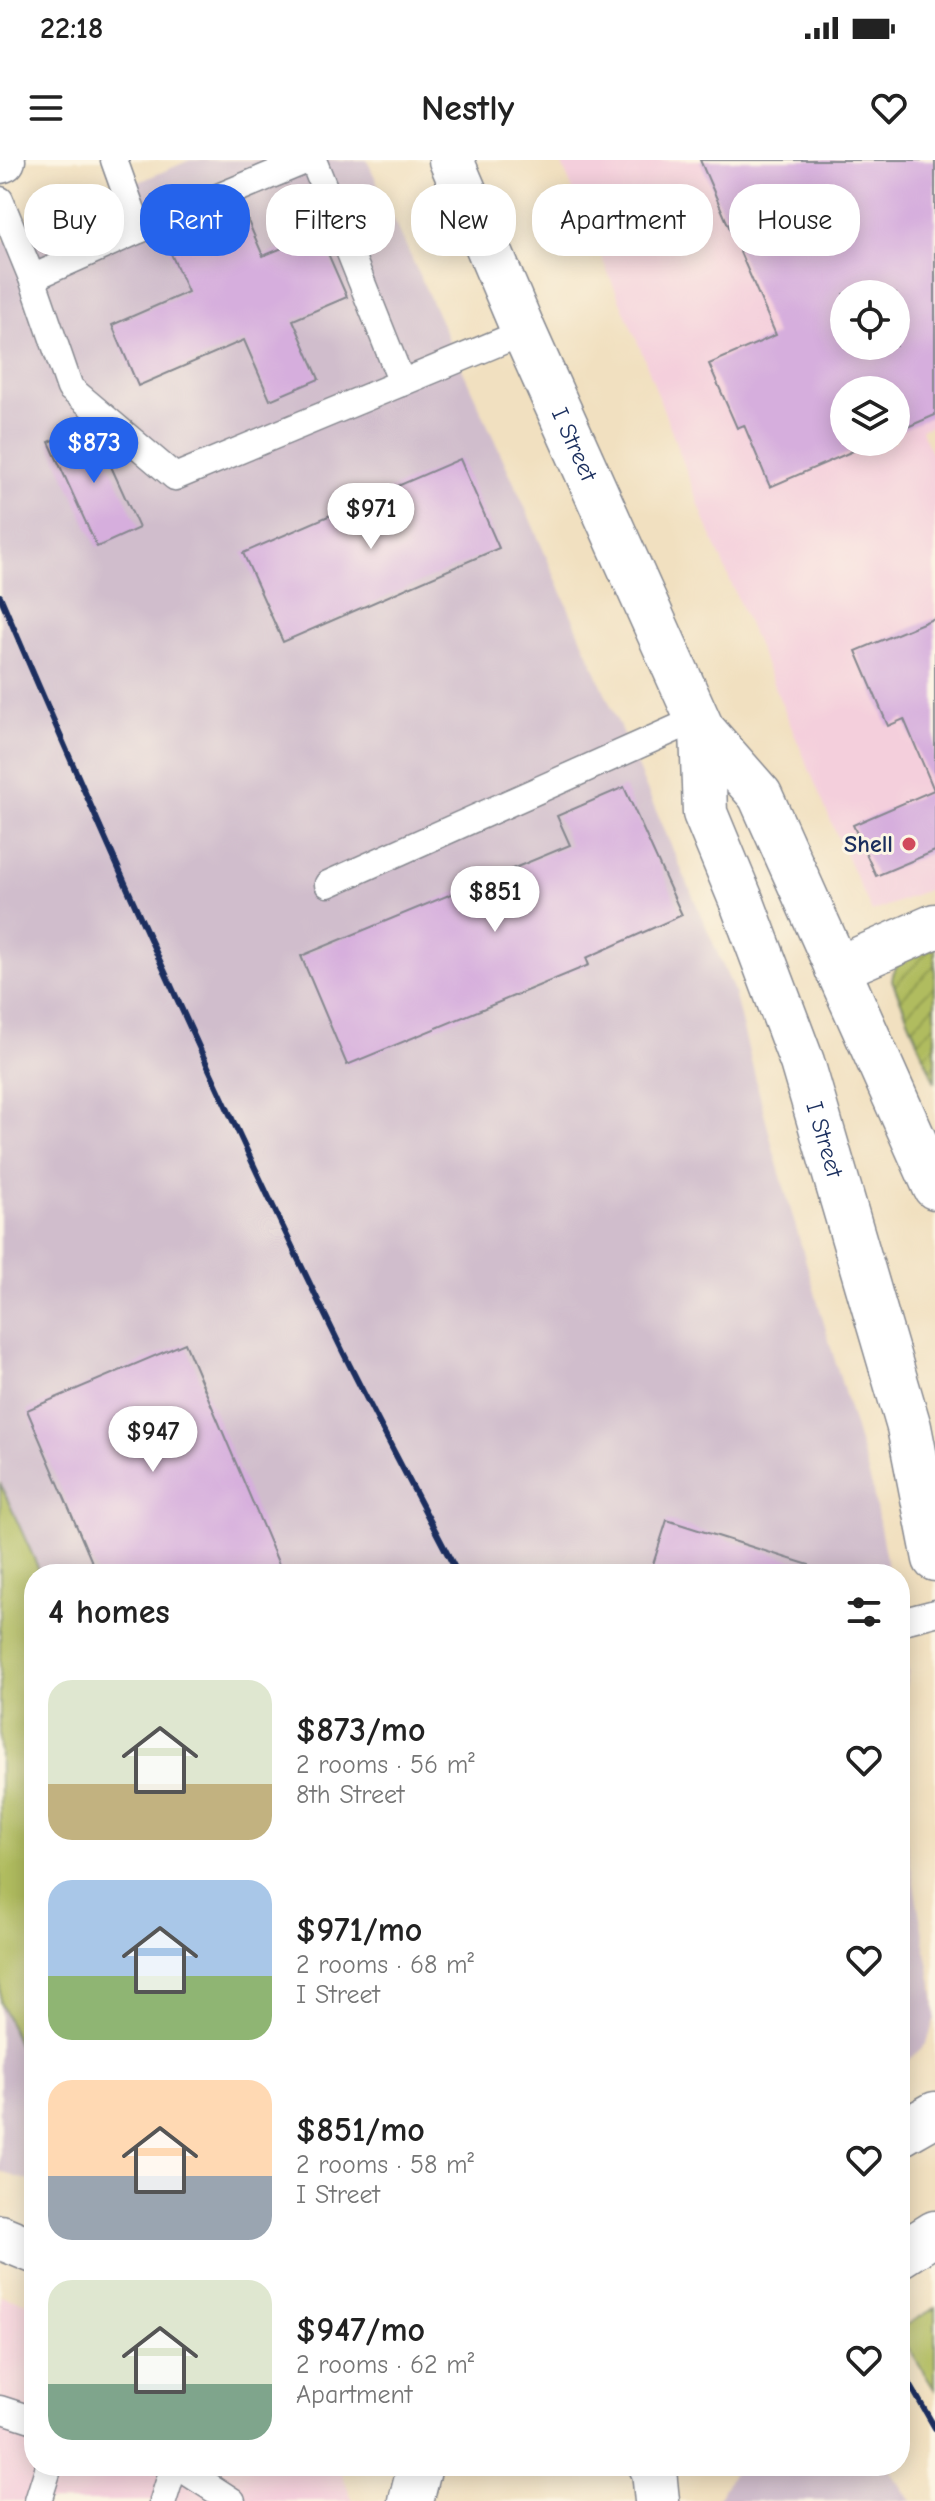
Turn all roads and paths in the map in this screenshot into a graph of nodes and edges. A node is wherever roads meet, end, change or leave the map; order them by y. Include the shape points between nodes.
1 (114, 160) edge
2 (310, 160) edge
3 (451, 160) edge
4 (0, 200) edge
5 (139, 230) junction
6 (32, 278) junction
7 (524, 332) junction
8 (402, 383) junction
9 (700, 724) junction
10 (328, 884) dead end
11 (935, 926) edge
12 (837, 969) junction
13 (935, 1187) edge
14 (935, 1559) edge
15 (935, 1613) edge
16 (910, 1619) edge
17 (935, 2114) edge
18 (910, 2128) edge
19 (0, 2220) edge
20 (24, 2222) edge
21 (935, 2233) edge
22 (0, 2237) edge
23 (24, 2247) edge
24 (910, 2249) edge
25 (0, 2409) edge
26 (24, 2417) edge
27 (46, 2476) edge
28 (172, 2476) edge
29 (192, 2476) edge
30 (38, 2501) edge
31 (163, 2501) edge
32 (232, 2501) edge

1 - 5 lane
2 - 5 lane
2 - 8 lane
3 - 7 main road, I Street
4 - 6 lane
5 - 6 lane
6 - 8 lane via 70,388 175,477
7 - 8 lane
7 - 9 main road, I Street
9 - 10 lane
9 - 12 main road, I Street via 760,795
9 - 14 main road, I Street via 705,813 802,1062 909,1427
11 - 12 main road
12 - 13 main road, I Street
15 - 16 lane
17 - 18 main road
19 - 20 main road
21 - 24 main road
22 - 23 main road
25 - 26 lane
27 - 30 lane
28 - 31 lane
29 - 32 lane

